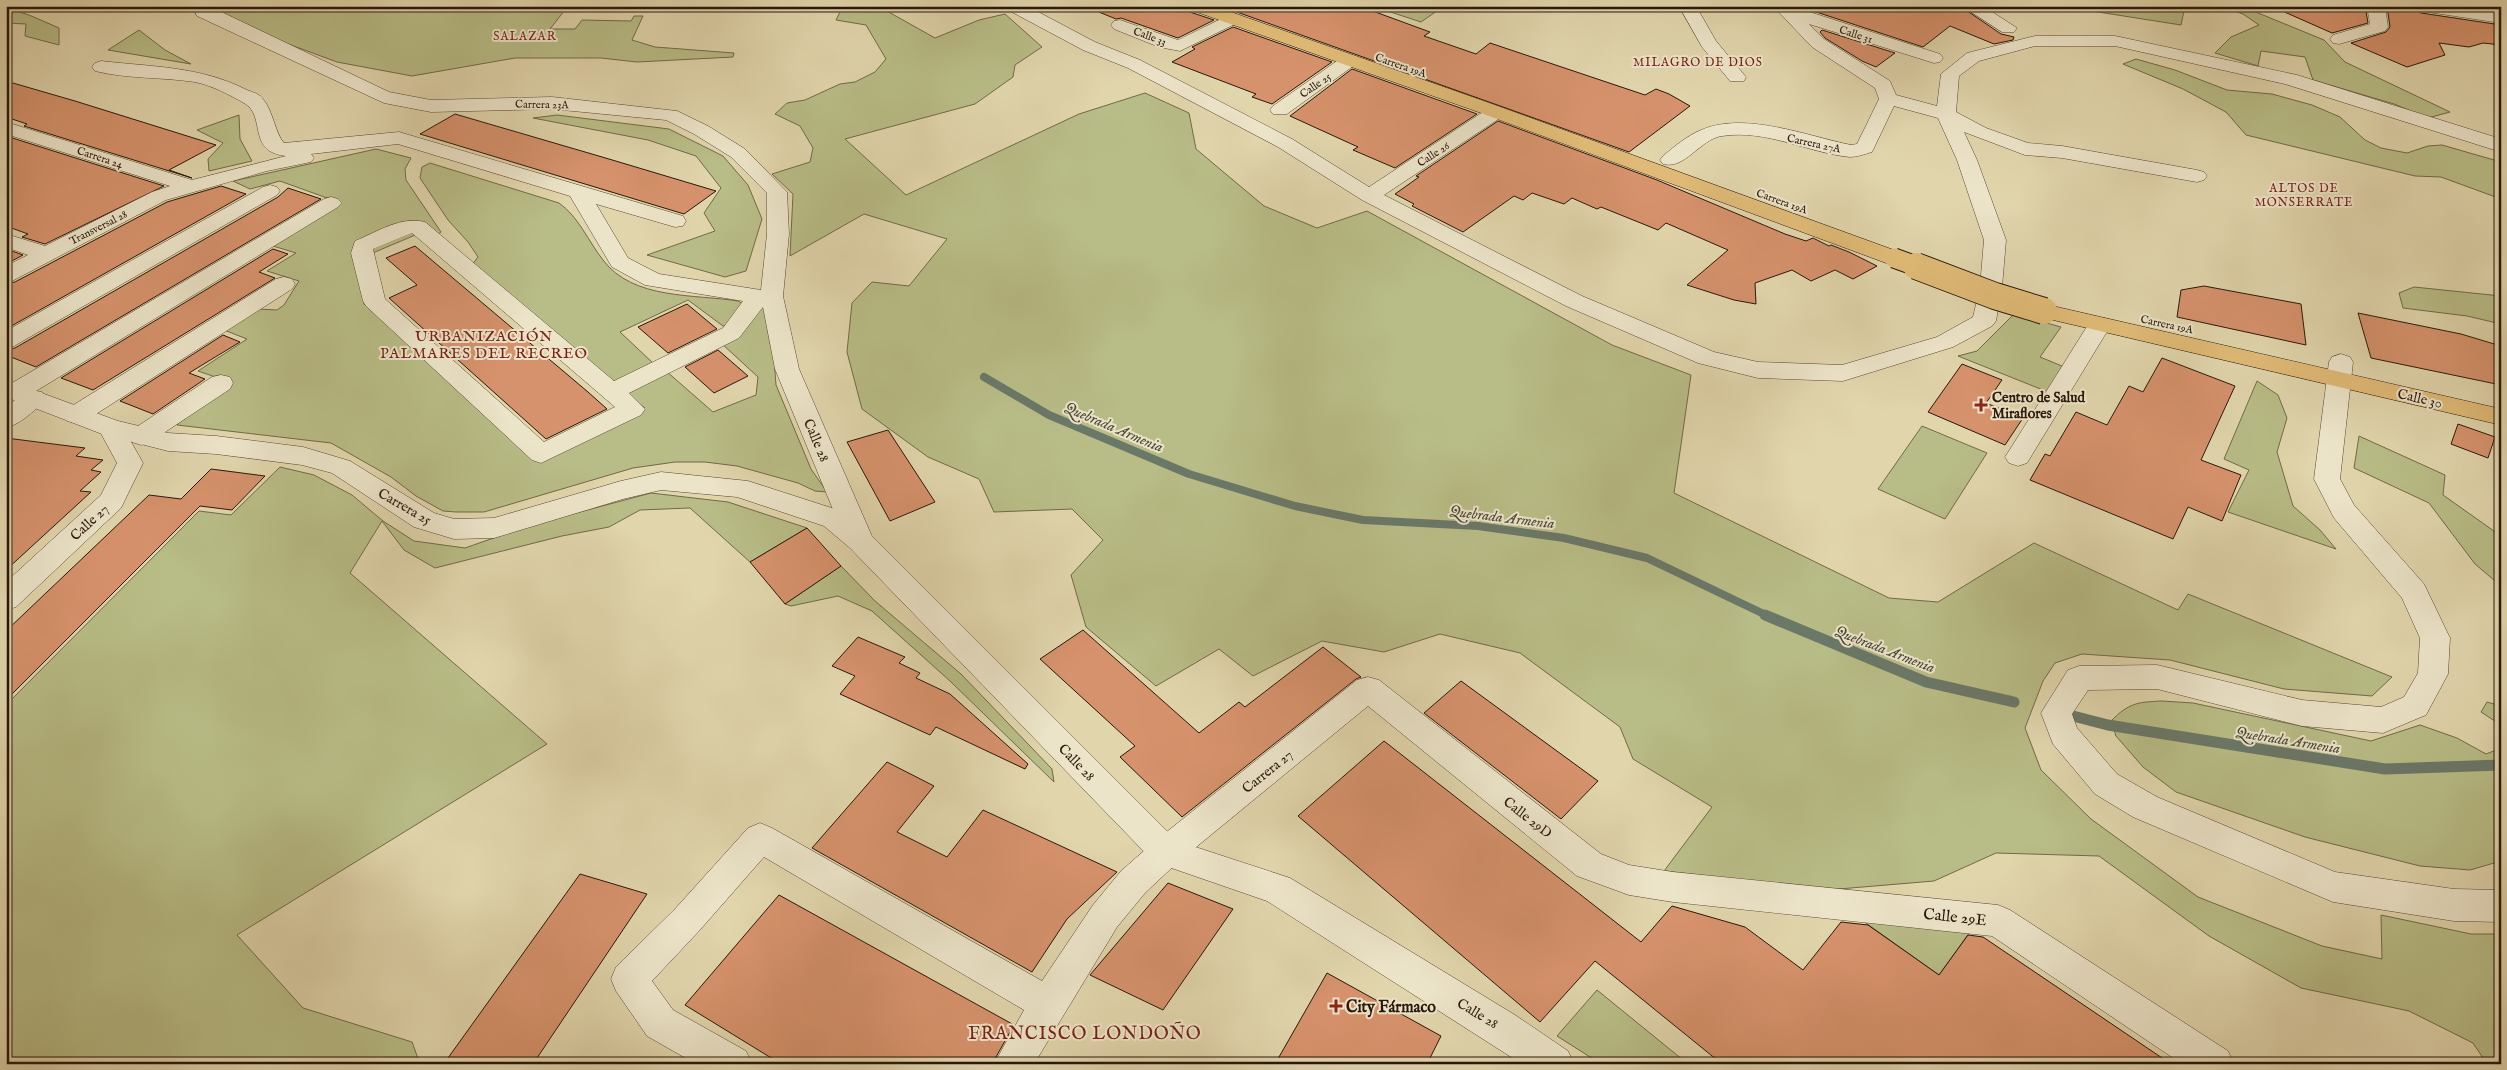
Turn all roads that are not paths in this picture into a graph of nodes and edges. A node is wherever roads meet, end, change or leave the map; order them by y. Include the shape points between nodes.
1 (200, 6) edge
2 (1014, 6) edge
3 (1040, 6) edge
4 (1197, 6) edge
5 (1687, 6) edge
6 (1970, 6) edge
7 (2376, 6) edge
8 (2421, 6) edge
9 (1784, 8) edge
10 (1232, 13) edge
11 (2501, 18) edge
12 (1120, 25) dead end
13 (2008, 28) dead end
14 (2339, 39) dead end
15 (1088, 46) junction
16 (1934, 58) dead end
17 (1350, 60) junction
18 (101, 67) dead end
19 (1737, 77) dead end
20 (1888, 99) junction
21 (1280, 110) dead end
22 (1496, 112) junction
23 (1946, 114) junction
24 (6, 128) edge
25 (399, 138) junction
26 (2501, 146) edge
27 (1670, 160) junction
28 (2197, 176) dead end
29 (193, 187) junction
30 (270, 191) dead end
31 (579, 193) junction
32 (1369, 196) junction
33 (331, 203) dead end
34 (675, 221) dead end
35 (6, 240) edge
36 (1901, 253) junction
37 (46, 254) junction
38 (6, 275) edge
39 (284, 284) dead end
40 (765, 296) junction
41 (2045, 303) junction
42 (2099, 325) junction
43 (6, 341) edge
44 (2340, 371) junction
45 (221, 383) dead end
46 (612, 392) junction
47 (18, 393) edge
48 (2501, 399) edge
49 (76, 415) junction
50 (2501, 417) edge
51 (6, 420) edge
52 (111, 428) junction
53 (141, 436) junction
54 (2018, 457) dead end
55 (860, 541) junction
56 (6, 599) edge
57 (1368, 689) joint
58 (1166, 852) junction
59 (1713, 890) joint
60 (2501, 906) edge
61 (1048, 1004) junction
62 (733, 1064) edge
63 (1013, 1064) edge
64 (1554, 1064) edge
65 (2215, 1064) edge

1 - 40 street, Carrera 23A via 203,12 384,97 431,106 552,103 670,115 701,130 738,153 777,192 778,234
2 - 15 street
3 - 15 street
4 - 10 main road, Carrera 19A
5 - 19 street via 1708,43
6 - 13 street
7 - 14 street via 2380,26
8 - 11 street
9 - 16 street, Calle 31
9 - 20 street via 1818,43 1883,85
10 - 12 street, Calle 33 via 1180,46
10 - 17 main road, Carrera 19A
10 - 27 main road, Carrera 19A
15 - 32 street via 1134,64 1285,143
17 - 21 street, Calle 25
17 - 22 main road, Carrera 19A
18 - 25 street via 200,77 233,90 255,101 266,122 269,139 278,149
20 - 23 street
20 - 27 street, Carrera 27A via 1864,148 1850,151 1752,130 1725,129 1701,137
22 - 32 street, Calle 26
22 - 36 main road, Carrera 19A
23 - 26 street via 1950,74 1973,57 2035,42 2115,41 2290,79
23 - 28 street via 1979,132 2025,149 2062,152
23 - 32 street via 1967,160 1995,240 1984,321 1945,342 1844,373 1758,370 1707,358 1574,301
24 - 29 street, Carrera 24
25 - 29 street, Transversal 28 via 264,166
25 - 31 street
27 - 36 main road, Carrera 19A
29 - 37 street, Transversal 28 via 159,196
30 - 43 street
31 - 34 street
31 - 40 street via 620,262 653,280
33 - 47 street
35 - 37 street
36 - 41 main road, Carrera 19A, bridge via 1995,296
37 - 38 street, Transversal 28
39 - 49 street
40 - 46 street via 732,333
40 - 55 street, Calle 28 via 787,369
41 - 42 main road, Carrera 19A
41 - 44 main road, Carrera 19A
42 - 44 main road, Carrera 19A
42 - 54 street
44 - 48 main road, Calle 30
44 - 50 main road, Calle 30
44 - 60 street via 2327,480 2344,511 2414,592 2435,638 2433,674 2415,706 2383,720 2302,712 2157,677 2078,678 2056,713 2064,735 2106,784 2145,807 2333,886 2454,905
45 - 53 street
46 - 46 street via 632,409 541,454 374,301 362,253 364,246 407,227 417,227
47 - 49 street, Carrera 25
47 - 51 street
49 - 52 street, Carrera 25
52 - 53 street, Carrera 25
52 - 56 street, Calle 27 via 130,463 112,501
53 - 55 street, Carrera 25 via 168,442 303,456 341,467 424,520 454,529 494,528 661,481 740,488 834,519
55 - 58 street, Calle 28
57 - 58 street, Carrera 27
57 - 59 street, Calle 29D via 1589,865 1628,880
58 - 61 street, Carrera 27 via 1133,882 1105,916
58 - 64 street, Calle 28 via 1278,889 1502,1028
59 - 65 street, Calle 29E via 1998,921
61 - 62 street via 760,838 629,979 660,1023
61 - 63 street, Carrera 27

